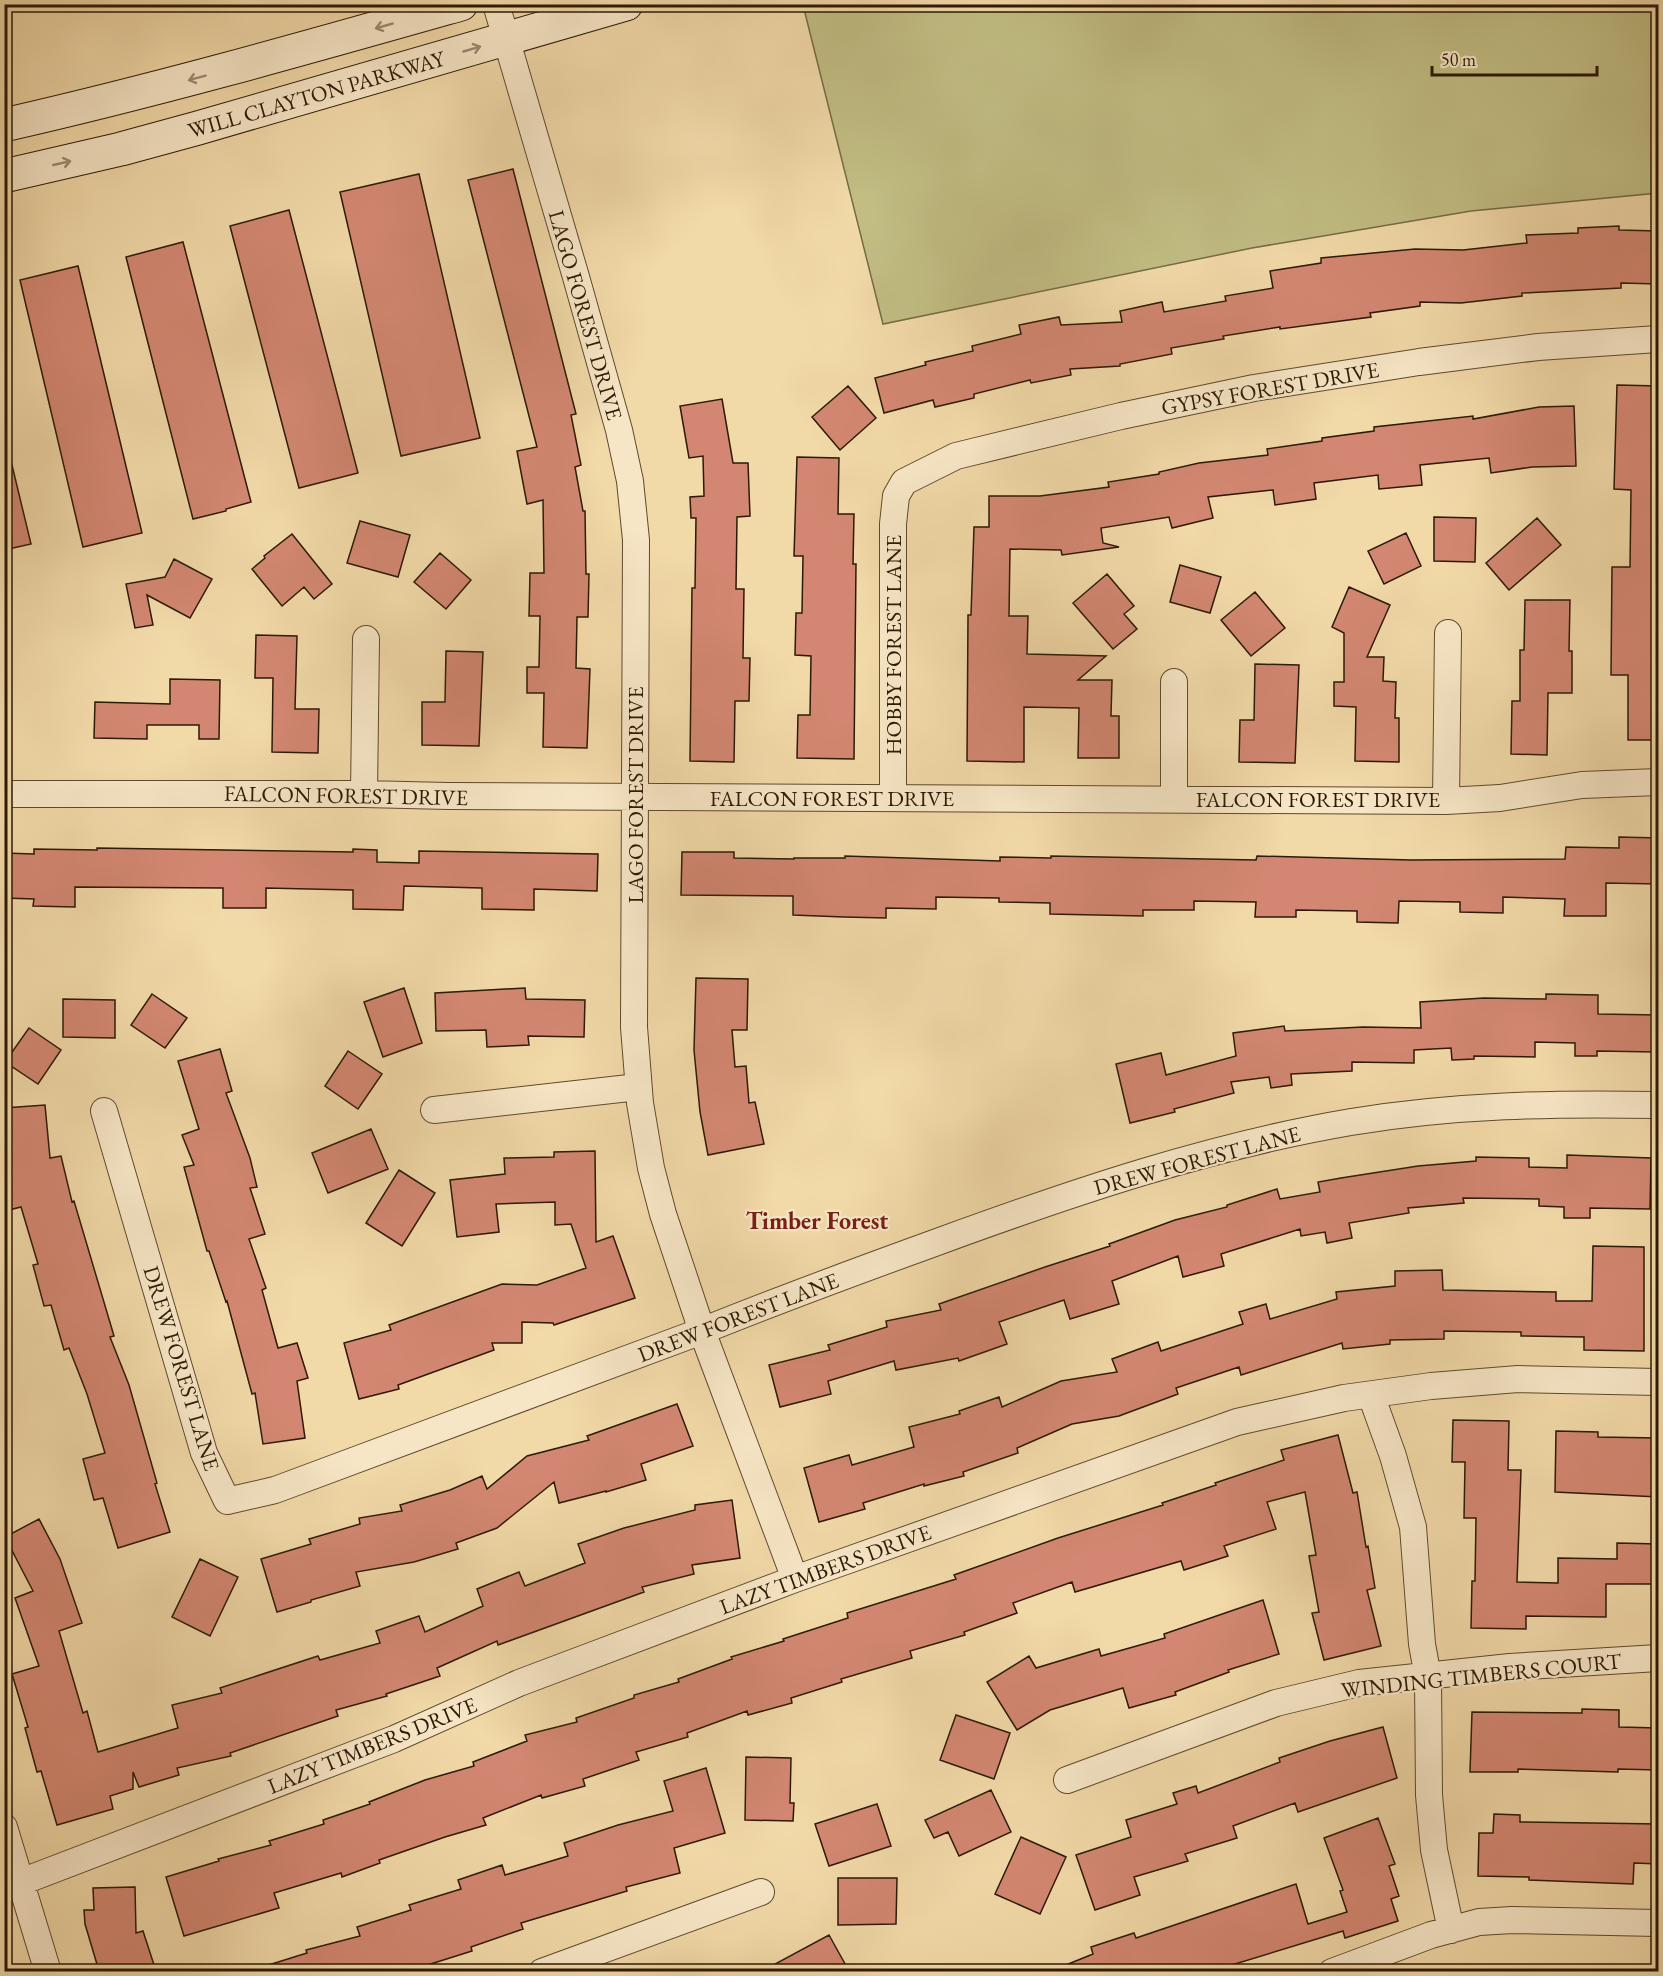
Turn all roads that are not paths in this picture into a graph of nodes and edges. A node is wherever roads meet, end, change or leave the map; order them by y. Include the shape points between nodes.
1 (461, 4) edge
2 (496, 4) edge
3 (626, 4) edge
4 (506, 40) junction
5 (147, 91) junction
6 (4, 125) edge
7 (163, 138) junction
8 (4, 176) edge
9 (1659, 339) edge
10 (898, 492) joint
11 (1449, 633) dead end
12 (366, 639) dead end
13 (1174, 682) dead end
14 (1659, 782) edge
15 (4, 794) edge
16 (364, 794) junction
17 (636, 796) junction
18 (893, 798) junction
19 (1173, 798) junction
20 (1446, 801) junction
21 (638, 1087) junction
22 (1659, 1105) edge
23 (434, 1110) dead end
24 (104, 1111) dead end
25 (702, 1331) junction
26 (1659, 1382) edge
27 (1371, 1395) junction
28 (795, 1579) junction
29 (1659, 1658) edge
30 (1428, 1677) junction
31 (1067, 1780) dead end
32 (4, 1827) edge
33 (21, 1882) junction
34 (761, 1892) dead end
35 (1659, 1923) edge
36 (1451, 1930) junction
37 (48, 1971) edge
38 (542, 1971) edge
39 (1332, 1971) edge

1 -> 5 main road, WILL CLAYTON PARKWAY
2 - 4 street, LAGO FOREST DRIVE
3 - 4 main road, WILL CLAYTON PARKWAY
7 -> 4 main road, WILL CLAYTON PARKWAY
4 - 17 street, LAGO FOREST DRIVE via 576,277 630,481 636,540
5 - 6 main road, WILL CLAYTON PARKWAY
5 - 7 main road
8 -> 7 main road, WILL CLAYTON PARKWAY
9 - 10 street, GYPSY FOREST DRIVE via 1538,347 1254,388 956,456 904,482
10 - 18 street, HOBBY FOREST LANE via 893,524
11 - 20 street
12 - 16 street
13 - 19 street
14 - 20 street, FALCON FOREST DRIVE via 1582,785 1500,798
15 - 16 street, FALCON FOREST DRIVE
16 - 17 street, FALCON FOREST DRIVE
17 - 18 street, FALCON FOREST DRIVE
17 - 21 street, LAGO FOREST DRIVE via 634,1027
18 - 19 street, FALCON FOREST DRIVE
19 - 20 street, FALCON FOREST DRIVE
21 - 23 street
21 - 25 street, LAGO FOREST DRIVE via 663,1214
22 - 25 street, DREW FOREST LANE via 1444,1109 1350,1122 1260,1141 1142,1171 1031,1207
24 - 25 street, DREW FOREST LANE via 204,1453 227,1501 275,1490
25 - 28 street, LAGO FOREST DRIVE
26 - 27 street, LAZY TIMBERS DRIVE via 1518,1379
27 - 28 street, LAZY TIMBERS DRIVE via 1236,1422
27 - 30 street via 1413,1527
28 - 33 street, LAZY TIMBERS DRIVE via 519,1683 394,1739
29 - 30 street, WINDING TIMBERS COURT via 1510,1667
30 - 31 street, WINDING TIMBERS COURT via 1359,1683 1276,1703
30 - 36 street via 1431,1817
32 - 33 street
33 - 37 street
34 - 38 street
35 - 36 street via 1512,1920 1479,1922
36 - 39 street

